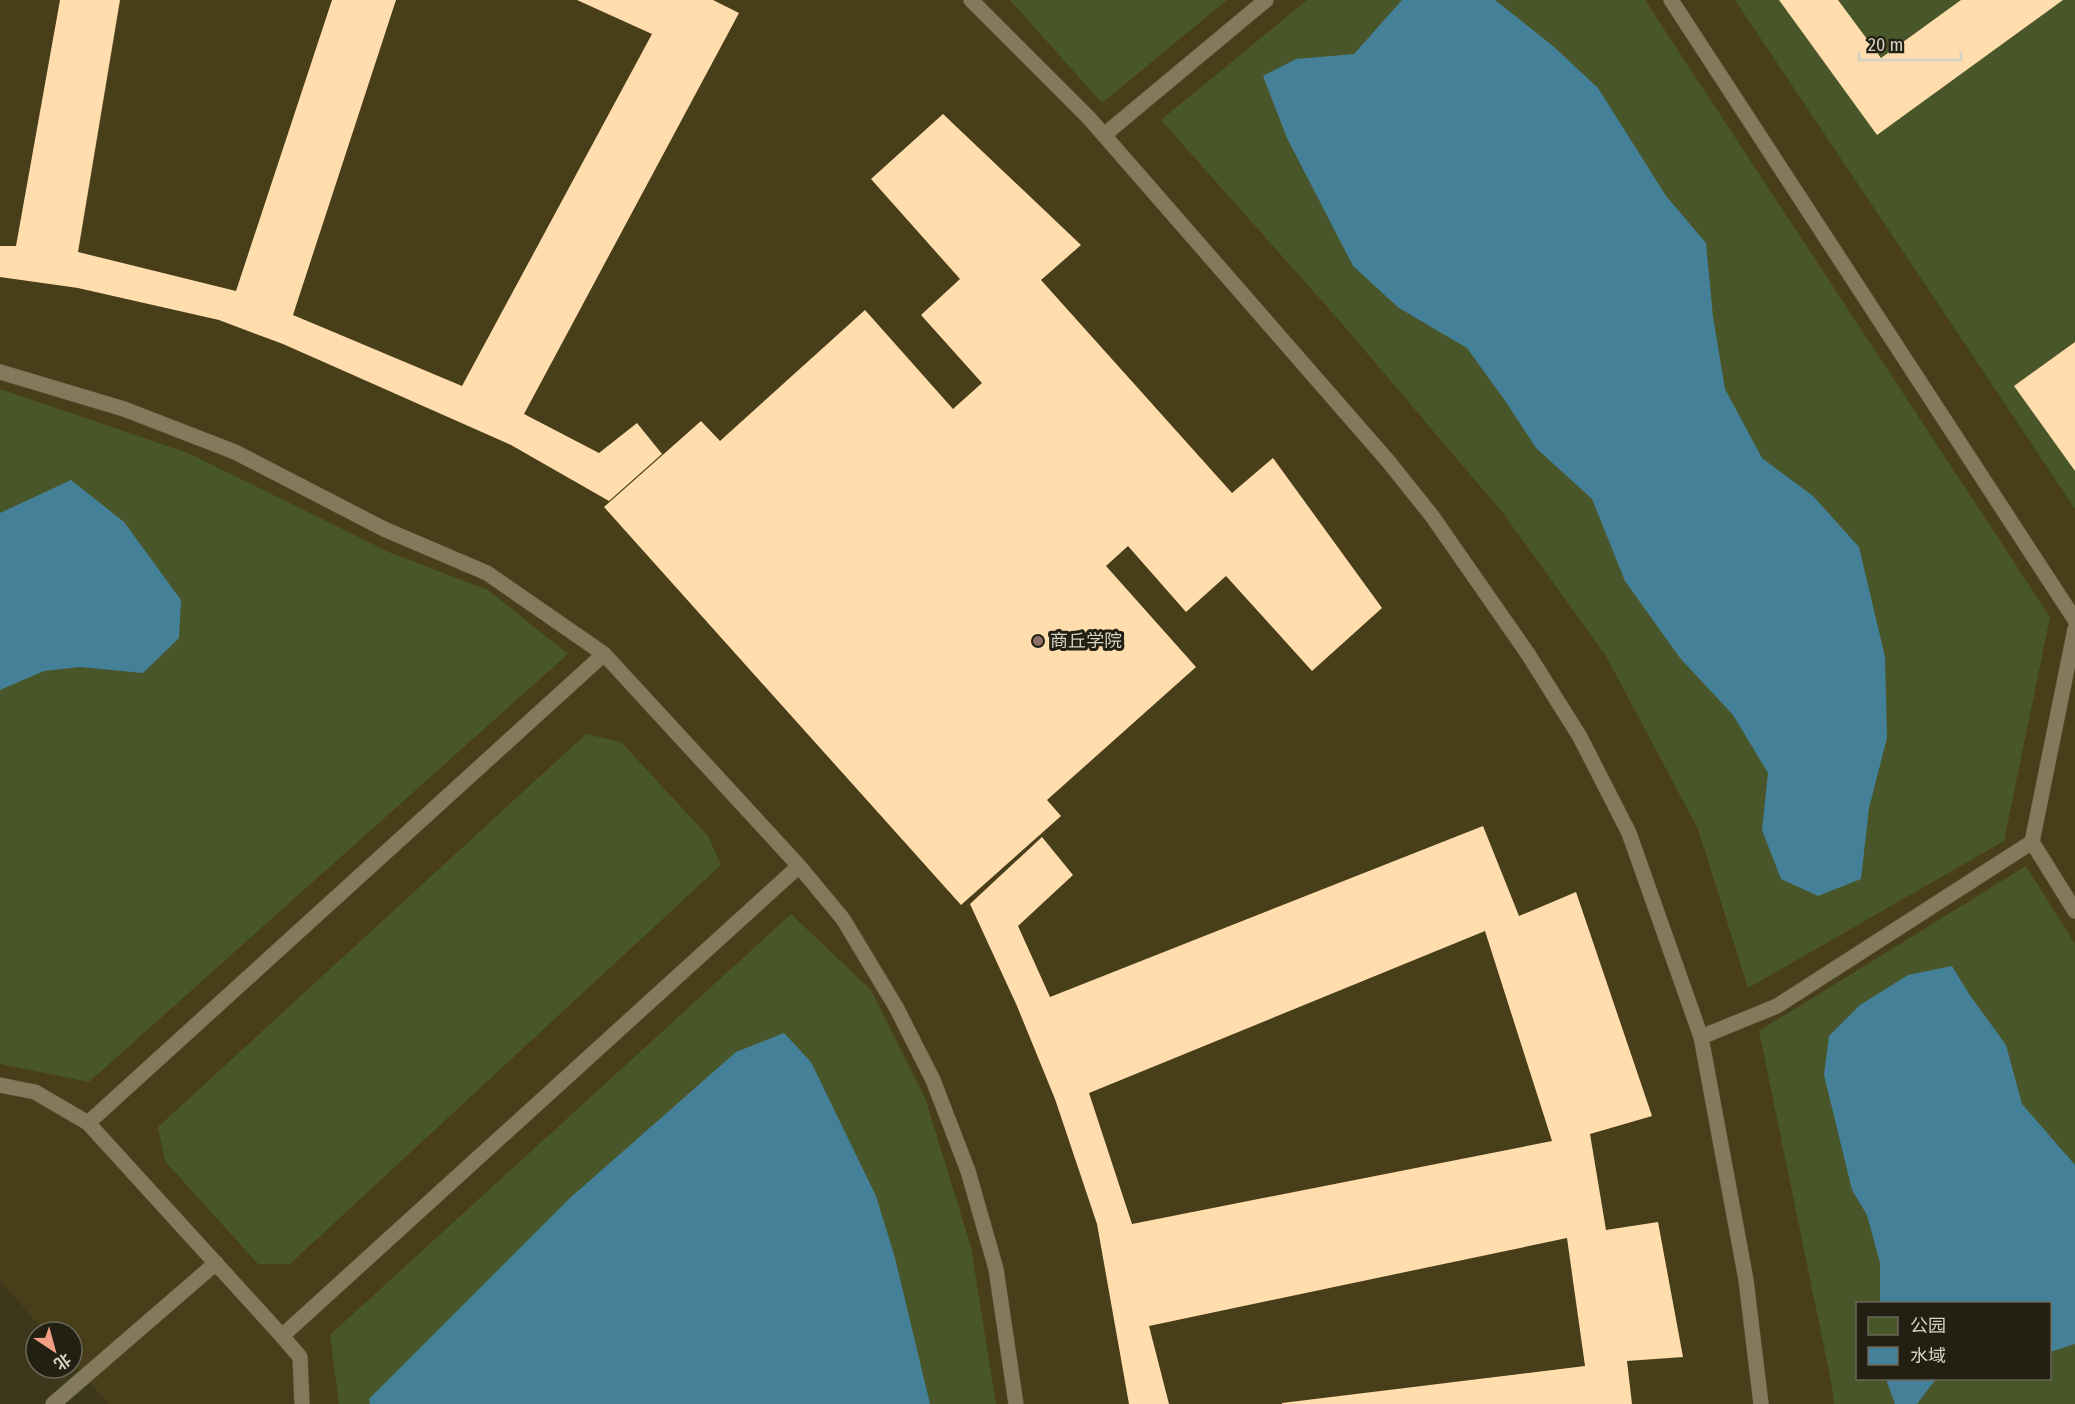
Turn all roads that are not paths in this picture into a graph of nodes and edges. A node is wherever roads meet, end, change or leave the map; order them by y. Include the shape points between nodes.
1 (971, 0) edge
2 (1266, 0) edge
3 (1671, 0) edge
4 (1104, 135) junction
5 (0, 372) edge
6 (2075, 620) edge
7 (2075, 629) edge
8 (604, 654) junction
9 (2032, 842) junction
10 (799, 866) junction
11 (2075, 911) edge
12 (1701, 1037) junction
13 (0, 1085) edge
14 (88, 1123) junction
15 (216, 1263) junction
16 (282, 1336) junction
17 (53, 1404) edge
18 (302, 1404) edge
19 (1016, 1404) edge
20 (1761, 1404) edge

1 - 4 lane
2 - 4 lane
3 - 6 lane
4 - 12 lane via 1388,461 1432,516 1528,654 1580,737 1629,833
5 - 8 lane via 124,409 236,452 384,529 487,573
7 - 9 lane
8 - 10 lane
8 - 14 lane
9 - 11 lane
9 - 12 lane via 1777,1006
10 - 16 lane
10 - 19 lane via 843,919 896,1007 933,1080 968,1171 996,1269
12 - 20 lane via 1746,1280
13 - 14 lane via 35,1092
14 - 15 lane
15 - 16 lane
15 - 17 lane
16 - 18 lane via 300,1357

